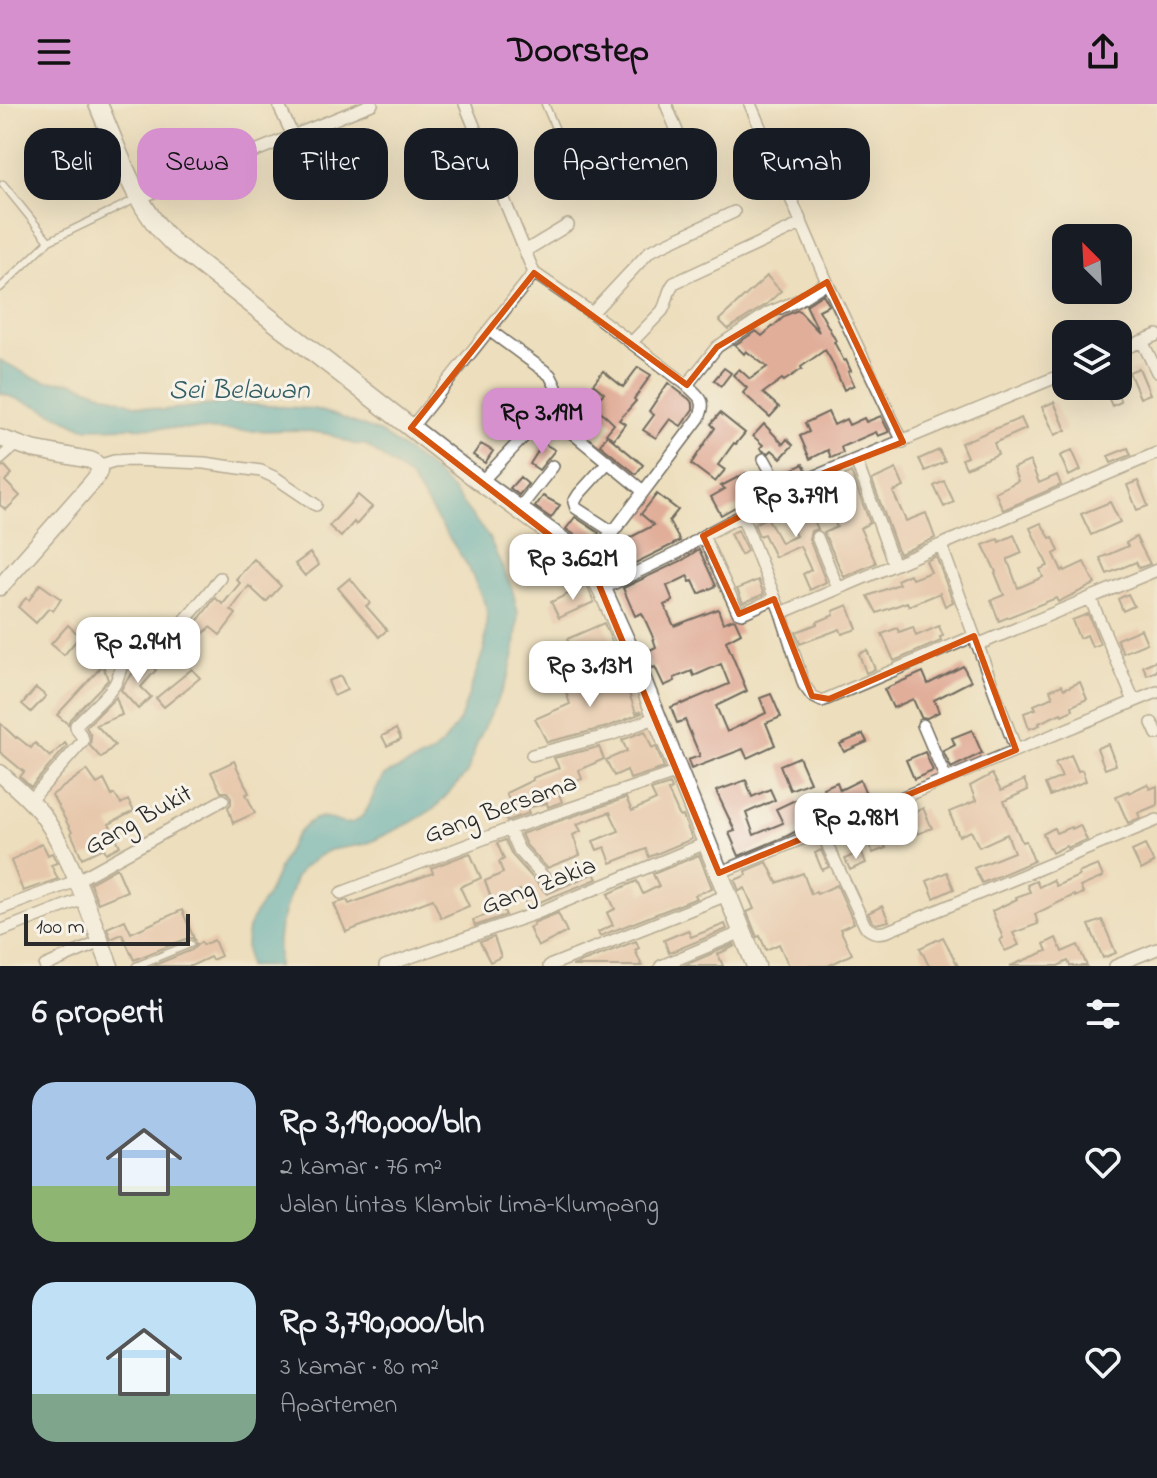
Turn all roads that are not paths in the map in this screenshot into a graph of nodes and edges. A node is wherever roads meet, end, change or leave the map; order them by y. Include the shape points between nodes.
1 (98, 104) edge
2 (278, 104) edge
3 (372, 104) edge
4 (465, 104) edge
5 (545, 104) edge
6 (666, 104) edge
7 (750, 104) edge
8 (293, 128) edge
9 (312, 128) edge
10 (555, 128) edge
11 (676, 128) edge
12 (3, 184) dead end
13 (137, 193) edge
14 (137, 199) edge
15 (140, 200) edge
16 (734, 212) dead end
17 (801, 224) junction
18 (568, 225) dead end
19 (49, 241) junction
20 (525, 251) junction
21 (534, 273) junction
22 (827, 282) junction
23 (0, 288) edge
24 (592, 313) junction
25 (489, 330) junction
26 (1157, 335) edge
27 (1142, 341) junction
28 (631, 343) junction
29 (1132, 345) edge
30 (1157, 372) edge
31 (1052, 379) edge
32 (687, 385) junction
33 (547, 412) junction
34 (411, 428) junction
35 (0, 438) edge
36 (903, 442) junction
37 (17, 444) junction
38 (1157, 453) edge
39 (0, 459) edge
40 (764, 459) dead end
41 (856, 460) junction
42 (608, 462) junction
43 (98, 466) junction
44 (553, 466) dead end
45 (481, 482) junction
46 (643, 491) junction
47 (783, 493) junction
48 (316, 505) dead end
49 (519, 509) junction
50 (742, 516) junction
51 (613, 532) junction
52 (703, 536) junction
53 (817, 537) dead end
54 (941, 545) junction
55 (586, 558) junction
56 (894, 565) junction
57 (1157, 570) edge
58 (220, 578) dead end
59 (0, 587) edge
60 (838, 588) junction
61 (602, 589) junction
62 (1090, 598) junction
63 (774, 599) junction
64 (781, 613) junction
65 (976, 641) junction
66 (1157, 692) edge
67 (1134, 701) junction
68 (657, 717) junction
69 (923, 725) dead end
70 (1016, 750) junction
71 (532, 755) dead end
72 (678, 772) junction
73 (0, 773) edge
74 (946, 779) junction
75 (223, 800) dead end
76 (30, 801) junction
77 (1157, 820) edge
78 (509, 829) junction
79 (821, 831) junction
80 (706, 843) junction
81 (719, 873) junction
82 (76, 881) junction
83 (550, 884) dead end
84 (341, 893) dead end
85 (727, 895) junction
86 (83, 899) junction
87 (0, 909) edge
88 (0, 931) edge
89 (742, 932) junction
90 (100, 942) junction
91 (190, 944) dead end
92 (1157, 949) edge
93 (45, 966) edge
94 (110, 966) edge
95 (136, 966) edge
96 (385, 966) edge
97 (549, 966) edge
98 (661, 966) edge
99 (756, 966) edge
100 (1115, 966) edge

1 - 13 main road
2 - 8 street
3 - 9 street
4 - 20 street
5 - 10 lane
6 - 11 street
7 - 17 street
12 - 19 lane
14 - 19 lane
15 - 34 main road via 173,243
16 - 24 street via 650,251
17 - 22 street
17 - 28 street via 674,283 662,311
18 - 20 street
19 - 23 lane
20 - 21 street
21 - 24 street
21 - 25 street
22 - 32 street via 717,347
22 - 36 street
24 - 28 street
25 - 33 street via 550,375 557,393
25 - 34 street
26 - 27 street
27 - 29 street
27 - 30 street
28 - 32 street
31 - 36 street
32 - 46 street via 704,407
33 - 42 street
33 - 45 street
34 - 45 main road
35 - 37 street
36 - 41 street
37 - 39 street
37 - 43 street
38 - 54 street
40 - 47 street
41 - 47 street
41 - 56 street
42 - 46 street
42 - 51 street via 574,502
43 - 48 street via 130,460 240,467 276,478
43 - 59 street via 98,475
44 - 49 street
45 - 49 main road
46 - 51 street
47 - 50 street
49 - 55 main road
50 - 52 street
50 - 63 street
51 - 55 street
52 - 61 street
52 - 63 street via 738,612
53 - 60 street
54 - 56 street
54 - 65 street
55 - 61 main road
56 - 60 street
57 - 62 street
58 - 76 street via 173,632 130,655 115,684 76,725 84,740
60 - 64 street
61 - 68 main road
62 - 65 street
62 - 67 street
63 - 64 street
64 - 65 street via 804,685 822,701
65 - 70 street
66 - 67 street
67 - 70 street
68 - 71 street
68 - 72 main road
69 - 74 street
70 - 74 street
72 - 78 street, Gang Bersama
72 - 80 main road
73 - 76 street
74 - 79 street
75 - 82 street, Gang Bukit
76 - 82 street via 60,842
77 - 79 street via 879,934 865,926
78 - 83 street via 519,850
78 - 84 street, Gang Bersama
79 - 81 street
80 - 81 main road
80 - 96 street, Gang Zakia via 537,913
81 - 85 main road
82 - 86 street
82 - 87 street, Gang Bukit
85 - 89 main road
85 - 97 street
86 - 88 street
86 - 90 street
89 - 98 street
89 - 99 main road
90 - 93 street
90 - 94 street
91 - 95 lane
92 - 100 street

